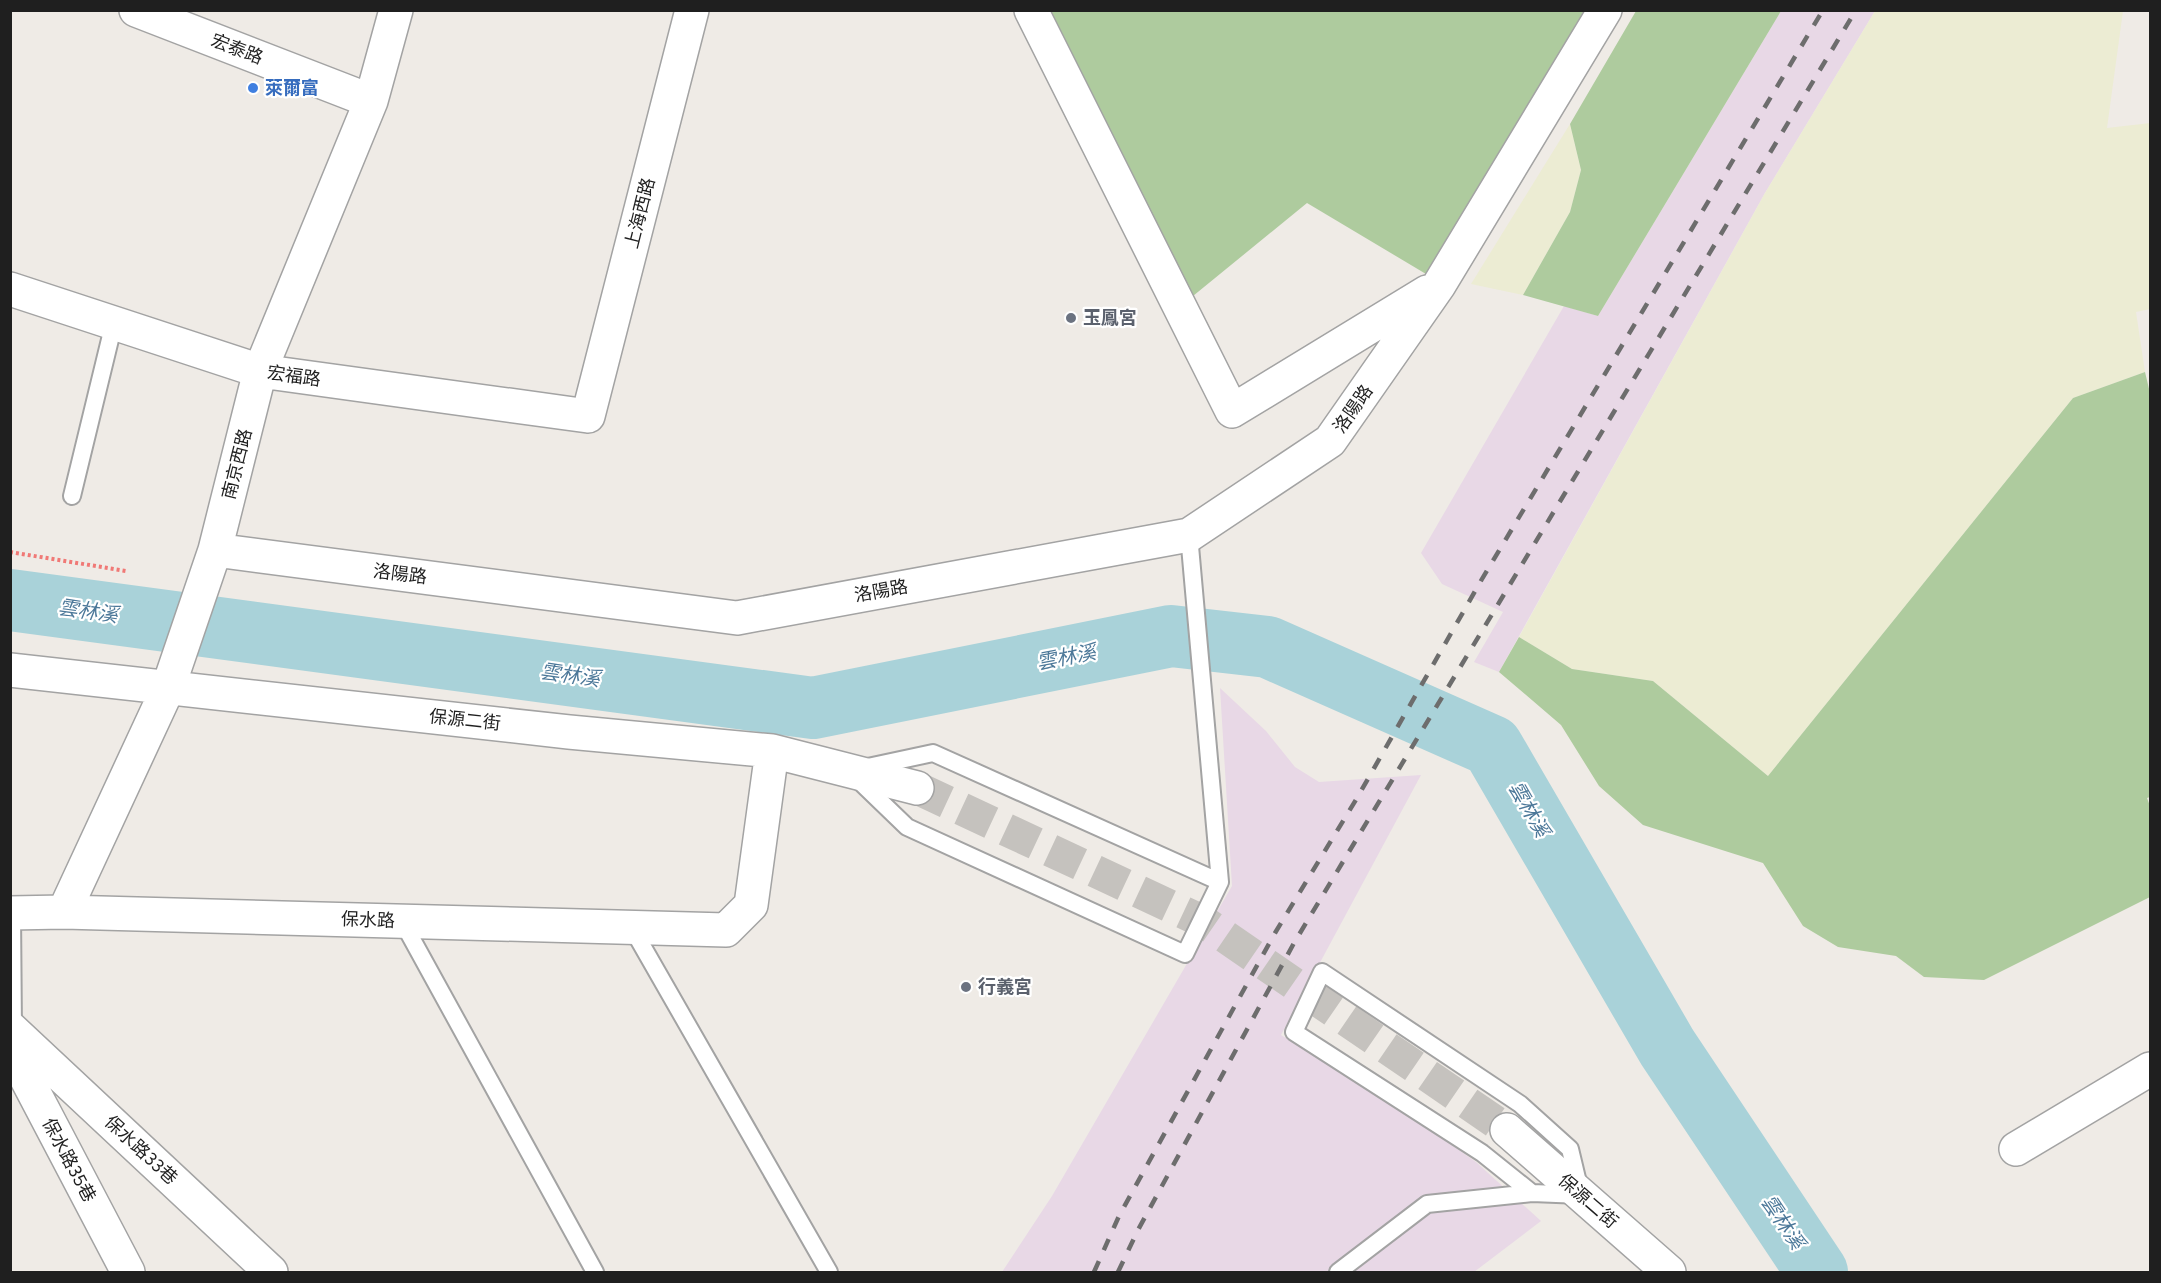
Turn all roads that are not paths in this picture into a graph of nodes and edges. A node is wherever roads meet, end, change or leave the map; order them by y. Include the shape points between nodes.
1 (136, 10) edge
2 (396, 10) edge
3 (692, 10) edge
4 (1031, 10) edge
5 (1605, 10) edge
6 (371, 101) junction
7 (1439, 285) junction
8 (10, 289) edge
9 (114, 323) junction
10 (260, 371) junction
11 (588, 416) joint
12 (72, 496) dead end
13 (1189, 535) junction
14 (211, 562) junction
15 (10, 670) edge
16 (171, 678) junction
17 (772, 751) junction
18 (849, 771) junction
19 (917, 788) tunnel mouth
20 (1220, 882) junction
21 (64, 912) junction
22 (11, 913) edge
23 (402, 921) junction
24 (632, 928) junction
25 (11, 1035) edge
26 (2151, 1069) edge
27 (1507, 1130) tunnel mouth
28 (2016, 1149) dead end
29 (1532, 1193) junction
30 (1581, 1195) junction
31 (128, 1272) edge
32 (271, 1272) edge
33 (595, 1272) edge
34 (830, 1272) edge
35 (1338, 1272) edge
36 (1669, 1272) edge

1 - 6 street, 宏泰路
2 - 6 street, 南京西路
3 - 11 street, 上海西路
4 - 7 street, 洛陽路 via 1233,411
5 - 7 street, 洛陽路
6 - 10 street, 南京西路
7 - 13 street, 洛陽路 via 1330,441
8 - 9 street, 宏福路
9 - 10 street, 宏福路
9 - 12 lane
10 - 11 street, 宏福路
10 - 14 street, 南京西路
13 - 14 street, 洛陽路 via 737,618
13 - 20 lane
14 - 16 street, 南京西路
15 - 16 street, 保源二街
16 - 17 street, 保源二街
16 - 21 street, 南京西路
17 - 18 street, 保源二街
17 - 24 street, 保水路 via 752,905 726,930
18 - 19 street, 保源二街
18 - 20 lane via 933,753
18 - 20 lane via 907,827 1185,954
21 - 22 street, 保水路
21 - 23 street, 保水路
22 - 25 lane
23 - 24 street, 保水路
23 - 33 lane
24 - 34 lane
25 - 31 street, 保水路35巷
25 - 32 street, 保水路33巷
26 - 28 street
27 - 30 street, 保源二街
29 - 30 lane
29 - 30 lane via 1482,1153 1294,1032 1322,972 1520,1104 1570,1149
29 - 35 lane via 1427,1204
30 - 36 street, 保源二街

